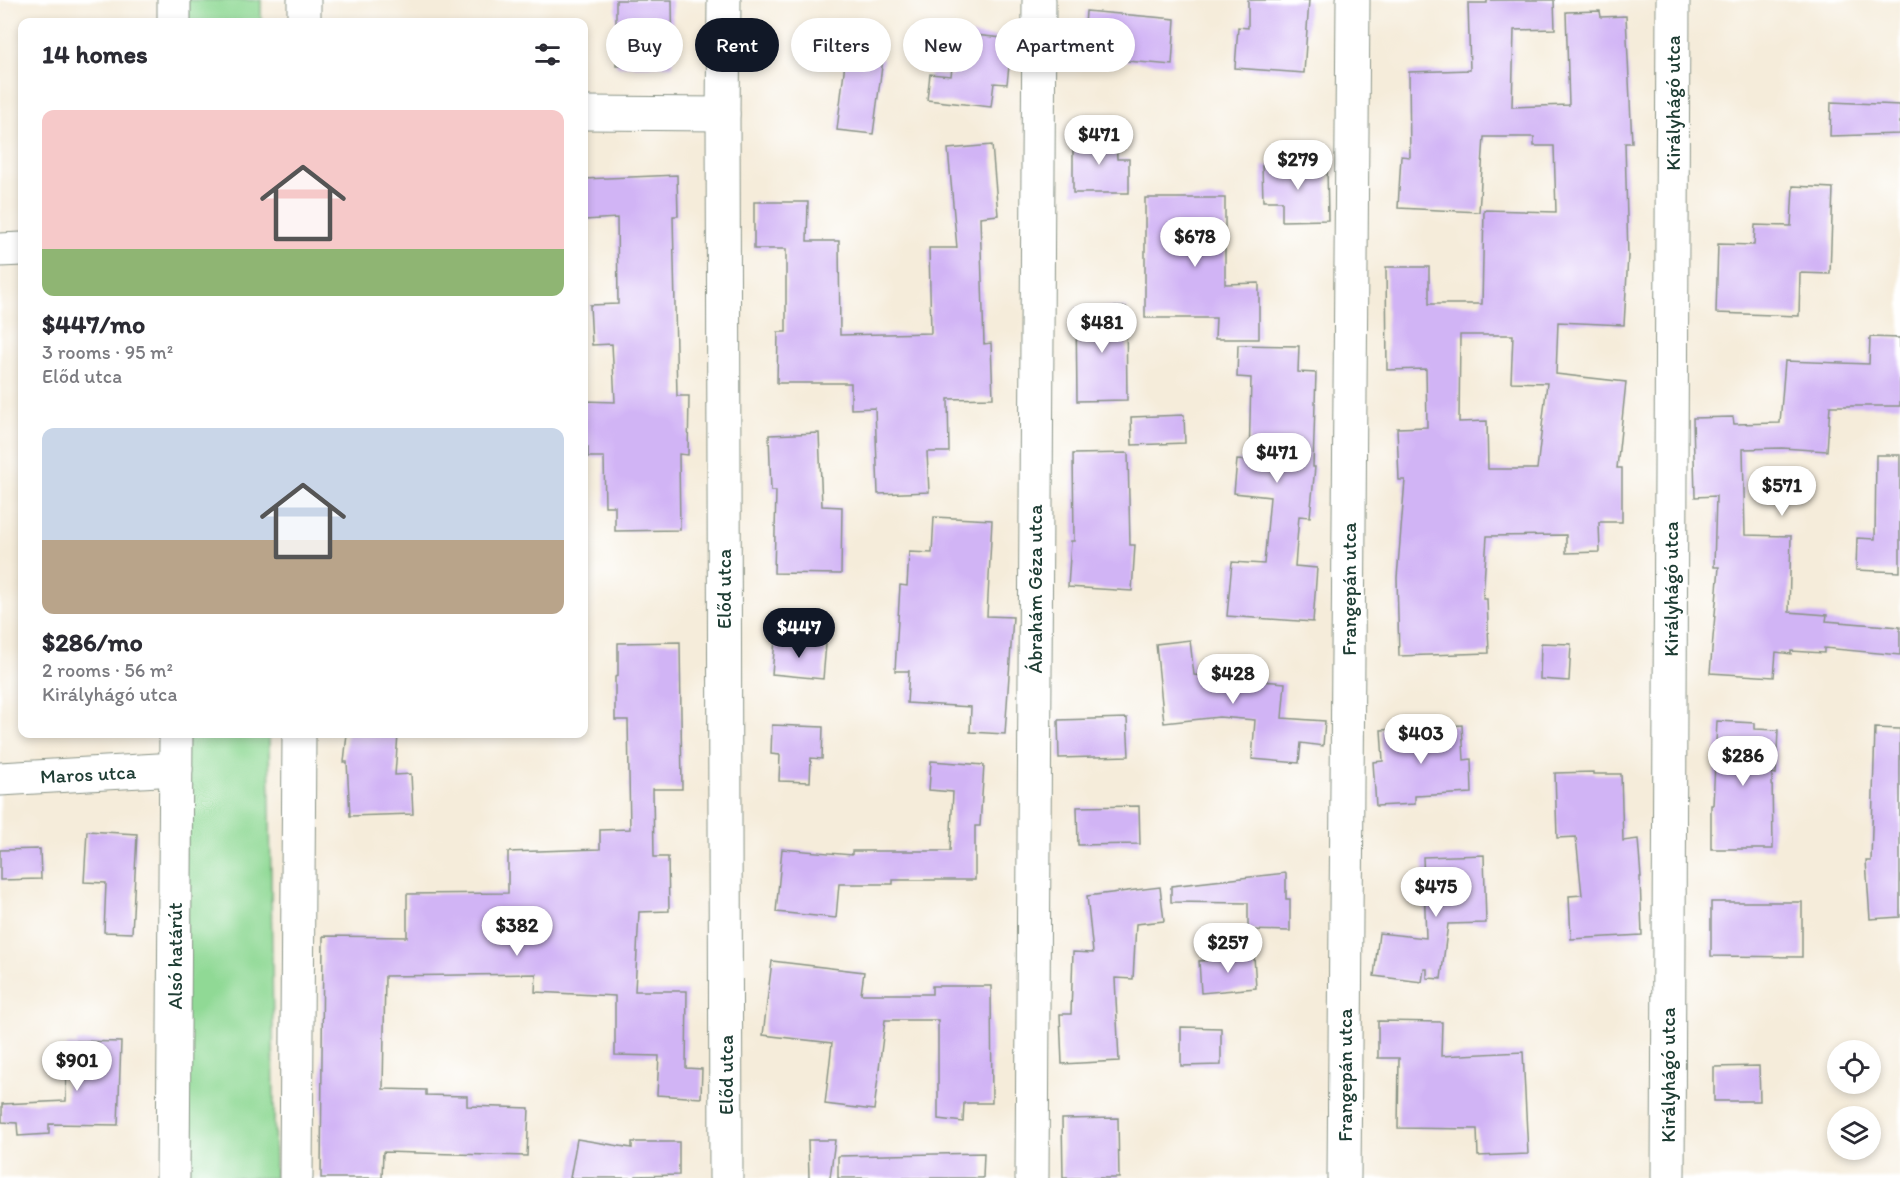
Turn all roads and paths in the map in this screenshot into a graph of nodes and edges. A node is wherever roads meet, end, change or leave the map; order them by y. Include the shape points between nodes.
1 (174, 0) edge
2 (304, 0) edge
3 (724, 0) edge
4 (1039, 0) edge
5 (1353, 0) edge
6 (1673, 0) edge
7 (174, 18) edge
8 (304, 18) edge
9 (588, 112) edge
10 (723, 114) junction
11 (18, 249) edge
12 (0, 250) edge
13 (176, 738) edge
14 (299, 738) edge
15 (176, 769) junction
16 (0, 779) edge
17 (173, 1178) edge
18 (296, 1178) edge
19 (726, 1178) edge
20 (1032, 1178) edge
21 (1344, 1178) edge
22 (1668, 1178) edge

1 - 7 street
2 - 8 street
3 - 10 street, Előd utca
4 - 20 street, Ábrahám Géza utca
5 - 21 street, Frangepán utca
6 - 22 street, Királyhágó utca
9 - 10 street
10 - 19 street, Előd utca
11 - 12 street
13 - 15 street, Alsó határút
14 - 18 street
15 - 16 street, Maros utca
15 - 17 street, Alsó határút

